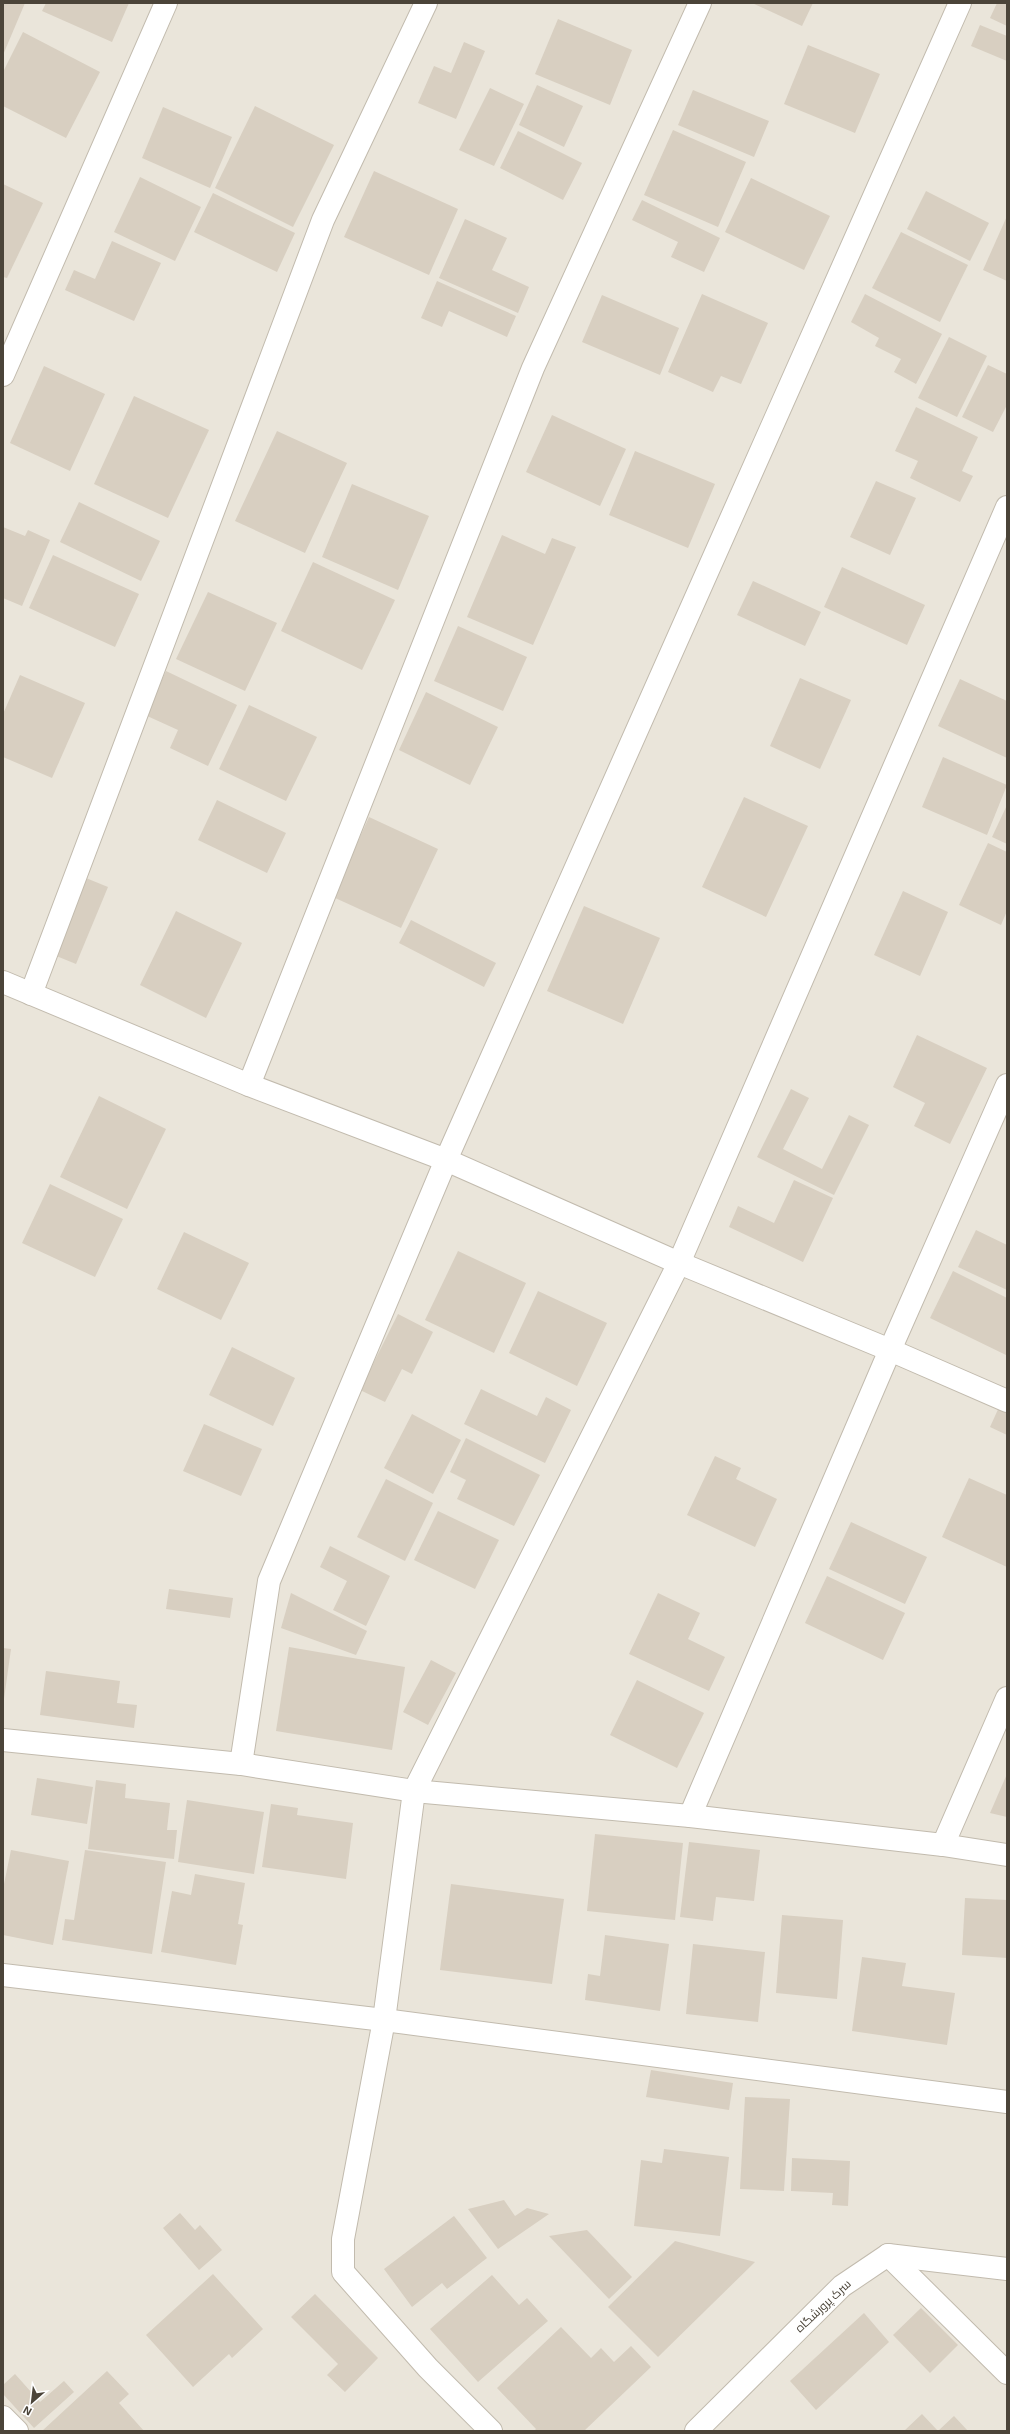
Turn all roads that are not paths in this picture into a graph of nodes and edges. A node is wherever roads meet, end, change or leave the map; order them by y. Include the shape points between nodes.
1 (166, 3) edge
2 (426, 3) edge
3 (700, 3) edge
4 (960, 3) edge
5 (3, 375) edge
6 (1007, 507) edge
7 (3, 982) edge
8 (31, 994) junction
9 (250, 1085) junction
10 (1007, 1085) edge
11 (446, 1160) junction
12 (678, 1263) junction
13 (890, 1350) junction
14 (1007, 1401) edge
15 (1007, 1698) edge
16 (3, 1740) edge
17 (241, 1764) junction
18 (414, 1791) junction
19 (690, 1816) junction
20 (943, 1845) junction
21 (1007, 1855) edge
22 (3, 1975) edge
23 (384, 2020) junction
24 (1007, 2102) edge
25 (888, 2255) junction
26 (1007, 2269) edge
27 (1007, 2373) edge
28 (3, 2417) edge
29 (17, 2431) edge
30 (491, 2431) edge
31 (696, 2431) edge

1 - 5 street
2 - 8 street via 323,220
3 - 9 street via 533,368
4 - 11 street
6 - 12 street
7 - 8 street
8 - 9 street
9 - 11 street
10 - 13 street
11 - 12 street
11 - 17 street via 269,1580
12 - 13 street
12 - 18 street
13 - 14 street
13 - 19 street
15 - 20 street
16 - 17 street
17 - 18 street
18 - 19 street
18 - 23 street
19 - 20 street
20 - 21 street
22 - 23 street
23 - 24 street
23 - 30 street via 342,2240 344,2272 428,2368
25 - 26 street
25 - 27 street
25 - 31 street, سرک پرورشگاه via 842,2286
28 - 29 street

